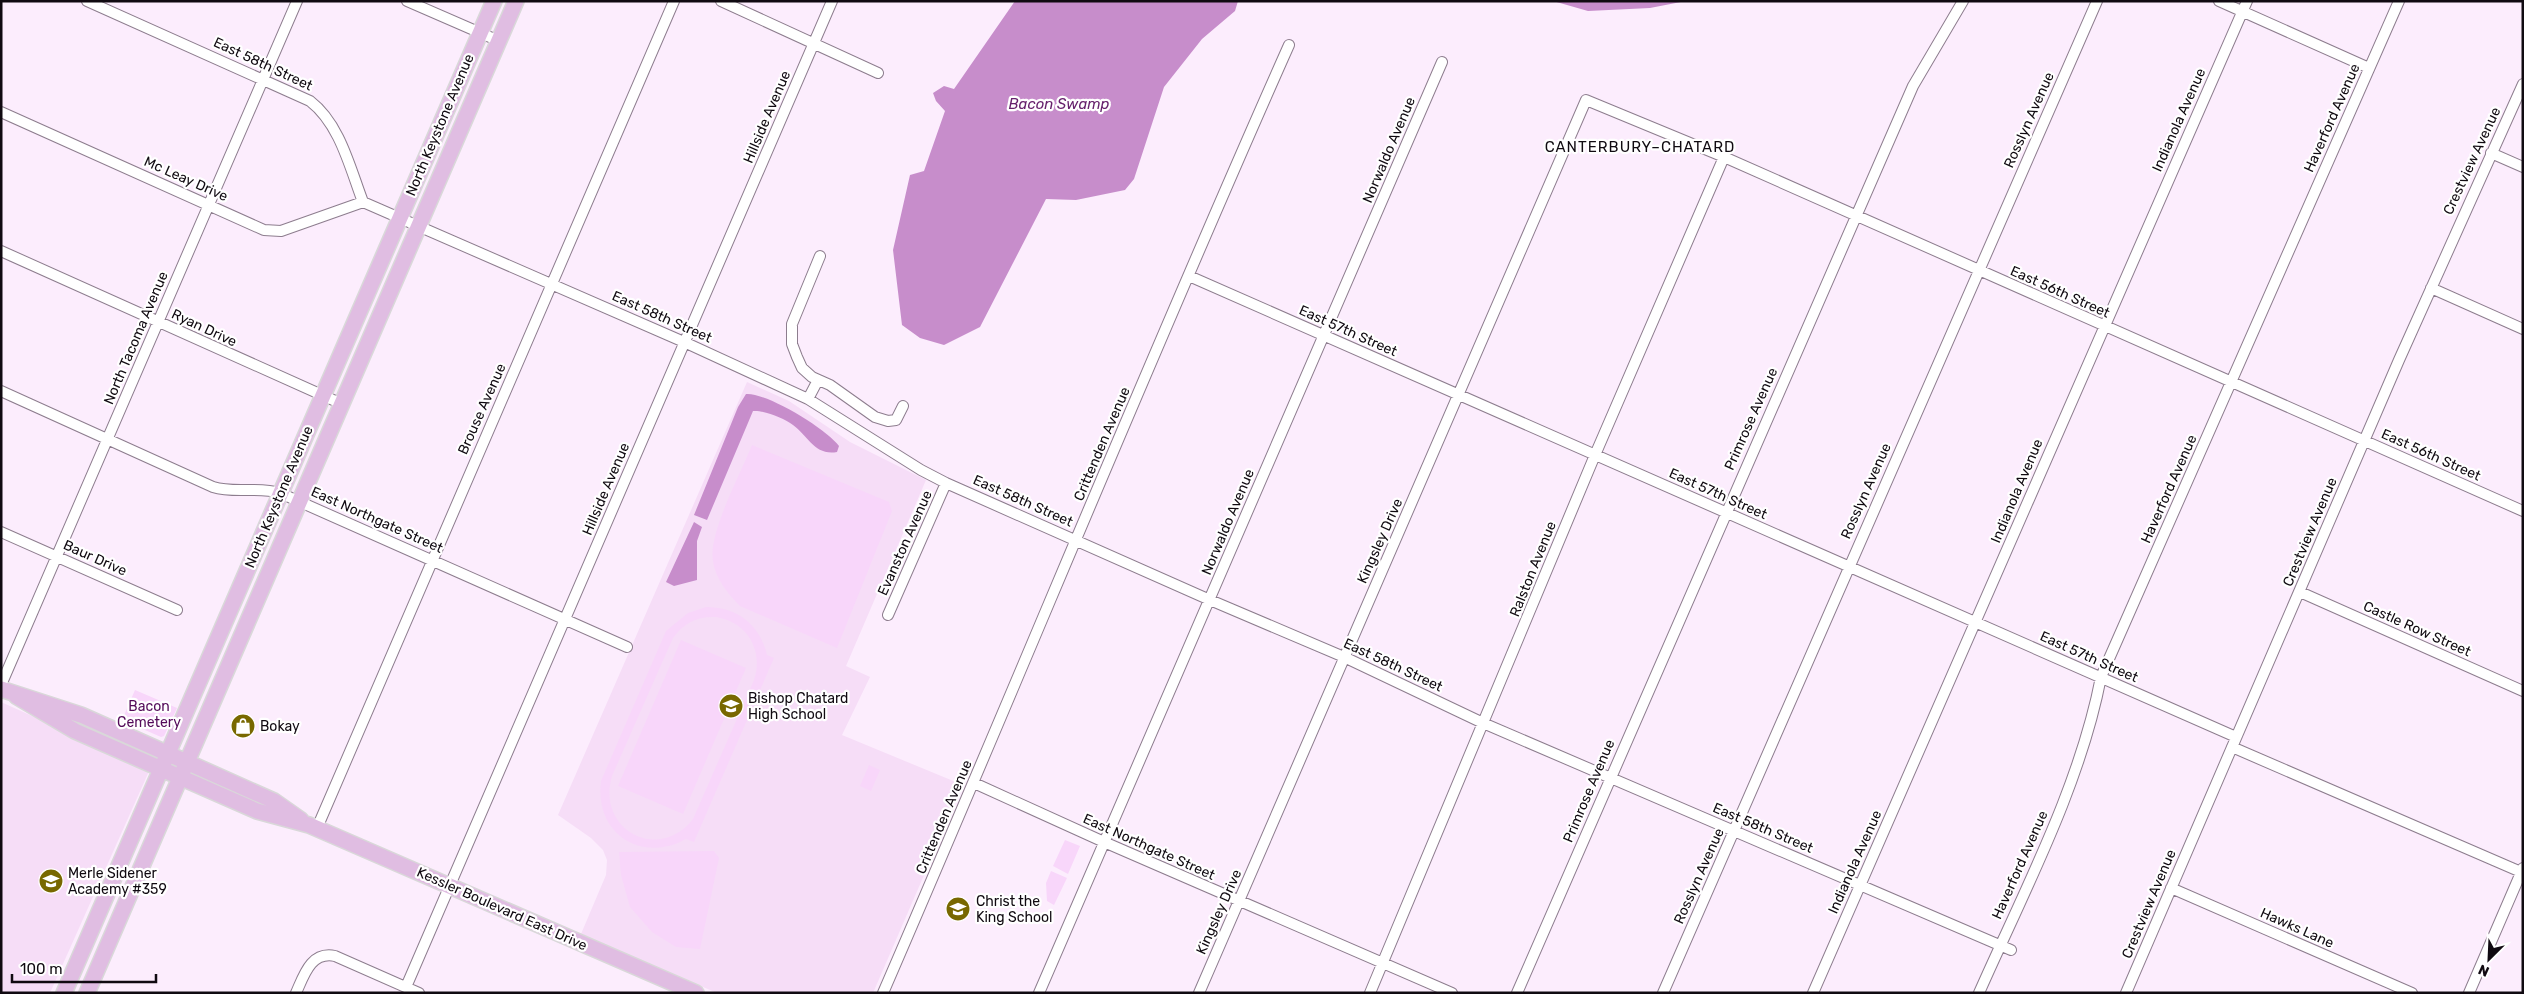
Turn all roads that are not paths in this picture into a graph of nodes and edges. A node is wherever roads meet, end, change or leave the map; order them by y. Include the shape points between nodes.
1 (87, 1) edge
2 (297, 1) edge
3 (406, 1) edge
4 (494, 1) edge
5 (516, 1) edge
6 (674, 1) edge
7 (721, 1) edge
8 (832, 1) edge
9 (1963, 1) edge
10 (2097, 1) edge
11 (2219, 1) edge
12 (2247, 1) edge
13 (2399, 1) edge
14 (2242, 12) junction
15 (480, 33) junction
16 (499, 41) junction
17 (814, 42) junction
18 (1289, 45) dead end
19 (1442, 62) dead end
20 (2369, 68) junction
21 (878, 73) dead end
22 (263, 78) junction
23 (2523, 84) edge
24 (1586, 100) joint
25 (1, 112) edge
26 (2491, 153) junction
27 (1724, 157) junction
28 (2523, 167) edge
29 (363, 202) junction
30 (208, 204) junction
31 (1856, 216) junction
32 (400, 218) junction
33 (419, 226) junction
34 (1, 251) edge
35 (820, 256) dead end
36 (1978, 270) junction
37 (1189, 276) junction
38 (552, 284) junction
39 (2431, 288) junction
40 (159, 322) junction
41 (2103, 326) junction
42 (2523, 329) edge
43 (1324, 336) junction
44 (684, 342) junction
45 (818, 380) junction
46 (2230, 381) junction
47 (1, 391) edge
48 (1459, 395) junction
49 (322, 396) junction
50 (808, 399) junction
51 (342, 404) junction
52 (903, 406) dead end
53 (107, 438) junction
54 (2364, 440) junction
55 (1595, 454) junction
56 (946, 483) junction
57 (280, 494) junction
58 (300, 502) junction
59 (2523, 511) edge
60 (1726, 512) junction
61 (1, 532) edge
62 (1075, 539) junction
63 (57, 556) junction
64 (432, 559) junction
65 (1849, 566) junction
66 (2300, 592) junction
67 (1210, 600) junction
68 (177, 610) dead end
69 (888, 614) dead end
70 (565, 618) junction
71 (1975, 622) junction
72 (627, 647) dead end
73 (1344, 657) junction
74 (2101, 677) junction
75 (1, 685) edge
76 (1, 689) edge
77 (2523, 691) edge
78 (16, 696) junction
79 (1484, 723) junction
80 (2236, 736) junction
81 (2232, 747) junction
82 (168, 754) junction
83 (186, 763) junction
84 (162, 769) junction
85 (180, 778) junction
86 (1610, 778) junction
87 (974, 783) junction
88 (313, 826) junction
89 (1735, 831) junction
90 (1104, 842) junction
91 (2522, 870) edge
92 (449, 885) junction
93 (1860, 885) junction
94 (2171, 888) junction
95 (1239, 900) junction
96 (2000, 945) junction
97 (2011, 950) dead end
98 (1383, 963) junction
99 (406, 987) junction
100 (64, 993) edge
101 (87, 993) edge
102 (296, 993) edge
103 (419, 993) edge
104 (696, 993) edge
105 (883, 993) edge
106 (1039, 993) edge
107 (1198, 993) edge
108 (1370, 993) edge
109 (1452, 993) edge
110 (1517, 993) edge
111 (1663, 993) edge
112 (1813, 993) edge
113 (1979, 993) edge
114 (2126, 993) edge
115 (2412, 993) edge
116 (2469, 993) edge

1 - 22 street, East 58th Street
2 - 22 street, North Tacoma Avenue
3 - 15 street
4 - 15 main road, North Keystone Avenue
5 - 16 main road, North Keystone Avenue
6 - 38 street, Brouse Avenue
7 - 17 street
8 - 17 street, Hillside Avenue
9 - 31 street, Primrose Avenue via 1913,86
10 - 36 street, Rosslyn Avenue
11 - 14 street
12 - 14 street, Indianola Avenue
13 - 20 street, Haverford Avenue
14 - 20 street
14 - 41 street, Indianola Avenue
15 - 16 street
15 - 32 main road, North Keystone Avenue
16 - 33 main road, North Keystone Avenue
17 - 21 street
17 - 44 street, Hillside Avenue
18 - 37 street, Crittenden Avenue
19 - 43 street, Norwaldo Avenue
20 - 46 street, Haverford Avenue
22 - 29 street, East 58th Street via 308,99 326,116
22 - 30 street, North Tacoma Avenue
23 - 26 street, Crestview Avenue
24 - 27 street, East 56th Street
24 - 48 street, Kingsley Drive
25 - 30 street, Mc Leay Drive
26 - 28 street
26 - 39 street, Crestview Avenue
27 - 31 street, East 56th Street
27 - 55 street, Ralston Avenue
29 - 30 street, Mc Leay Drive via 273,232
29 - 32 street, East 58th Street
30 - 40 street, North Tacoma Avenue
31 - 36 street, East 56th Street
31 - 60 street, Primrose Avenue
32 - 33 street, East 58th Street
32 - 49 main road, North Keystone Avenue
33 - 38 street, East 58th Street
33 - 51 main road, North Keystone Avenue
34 - 40 street, Ryan Drive
35 - 45 street via 791,330 800,364
36 - 41 street, East 56th Street
36 - 65 street, Rosslyn Avenue
37 - 43 street, East 57th Street
37 - 62 street, Crittenden Avenue
38 - 44 street, East 58th Street
38 - 64 street, Brouse Avenue
39 - 42 street
39 - 54 street, Crestview Avenue
40 - 49 street, Ryan Drive
40 - 53 street, North Tacoma Avenue
41 - 46 street, East 56th Street
41 - 71 street, Indianola Avenue
43 - 48 street, East 57th Street
43 - 67 street, Norwaldo Avenue
44 - 50 street, East 58th Street
44 - 70 street, Hillside Avenue
45 - 50 street
45 - 52 street via 882,419 896,420
46 - 54 street, East 56th Street
46 - 74 street, Haverford Avenue
47 - 53 street, East Northgate Street
48 - 55 street, East 57th Street
48 - 73 street, Kingsley Drive
49 - 51 street, Ryan Drive
49 - 57 main road, North Keystone Avenue
50 - 56 street, East 58th Street
51 - 58 main road, North Keystone Avenue
53 - 57 street, East Northgate Street via 217,488 268,490
53 - 63 street, North Tacoma Avenue
54 - 59 street, East 56th Street
54 - 66 street, Crestview Avenue
55 - 60 street, East 57th Street
55 - 79 street, Ralston Avenue
56 - 62 street, East 58th Street
56 - 69 street, Evanston Avenue
57 - 58 street, East Northgate Street
57 - 82 main road, North Keystone Avenue
58 - 64 street, East Northgate Street
58 - 83 main road, North Keystone Avenue
60 - 65 street, East 57th Street
60 - 86 street, Primrose Avenue
61 - 63 street, Baur Drive
62 - 67 street, East 58th Street
62 - 87 street, Crittenden Avenue
63 - 68 street, Baur Drive
63 - 75 street, North Tacoma Avenue
64 - 70 street, East Northgate Street
64 - 88 street, Brouse Avenue
65 - 71 street, East 57th Street
65 - 89 street, Rosslyn Avenue
66 - 77 street, Castle Row Street
66 - 80 street, Crestview Avenue
67 - 73 street, East 58th Street
67 - 90 street, Norwaldo Avenue
70 - 72 street, East Northgate Street
70 - 92 street, Hillside Avenue
71 - 74 street, East 57th Street
71 - 93 street, Indianola Avenue
73 - 79 street, East 58th Street
73 - 95 street, Kingsley Drive
74 - 80 street, East 57th Street
74 - 96 street, Haverford Avenue via 2079,762
76 - 78 main road, Kessler Boulevard East Drive
78 - 82 main road, Kessler Boulevard East Drive via 81,715
78 - 84 main road, Kessler Boulevard East Drive via 75,731
79 - 86 street, East 58th Street
79 - 98 street, Ralston Avenue
80 - 81 street, Crestview Avenue
81 - 91 street
81 - 94 street, Crestview Avenue
82 - 83 main road, Kessler Boulevard East Drive
82 - 84 main road, North Keystone Avenue
83 - 85 main road, North Keystone Avenue
83 - 88 main road, Kessler Boulevard East Drive via 274,801
84 - 85 main road, Kessler Boulevard East Drive
84 - 100 main road, North Keystone Avenue
85 - 88 main road, Kessler Boulevard East Drive via 266,815
85 - 101 main road, North Keystone Avenue
86 - 89 street, East 58th Street
86 - 110 street, Primrose Avenue
87 - 90 street, East Northgate Street
87 - 105 street, Crittenden Avenue
88 - 92 main road, Kessler Boulevard East Drive
89 - 93 street, East 58th Street
89 - 111 street, Rosslyn Avenue
90 - 95 street, East Northgate Street
90 - 106 street, Norwaldo Avenue
91 - 116 street
92 - 99 street, Hillside Avenue
92 - 104 main road, Kessler Boulevard East Drive
93 - 96 street, East 58th Street
93 - 112 street, Indianola Avenue
94 - 114 street, Crestview Avenue
94 - 115 street, Hawks Lane
95 - 98 street, East Northgate Street
95 - 107 street, Kingsley Drive
96 - 97 street, East 58th Street
96 - 113 street, Haverford Avenue
98 - 108 street, Ralston Avenue
98 - 109 street, East Northgate Street
99 - 102 street via 335,956 321,957 308,967
99 - 103 street

